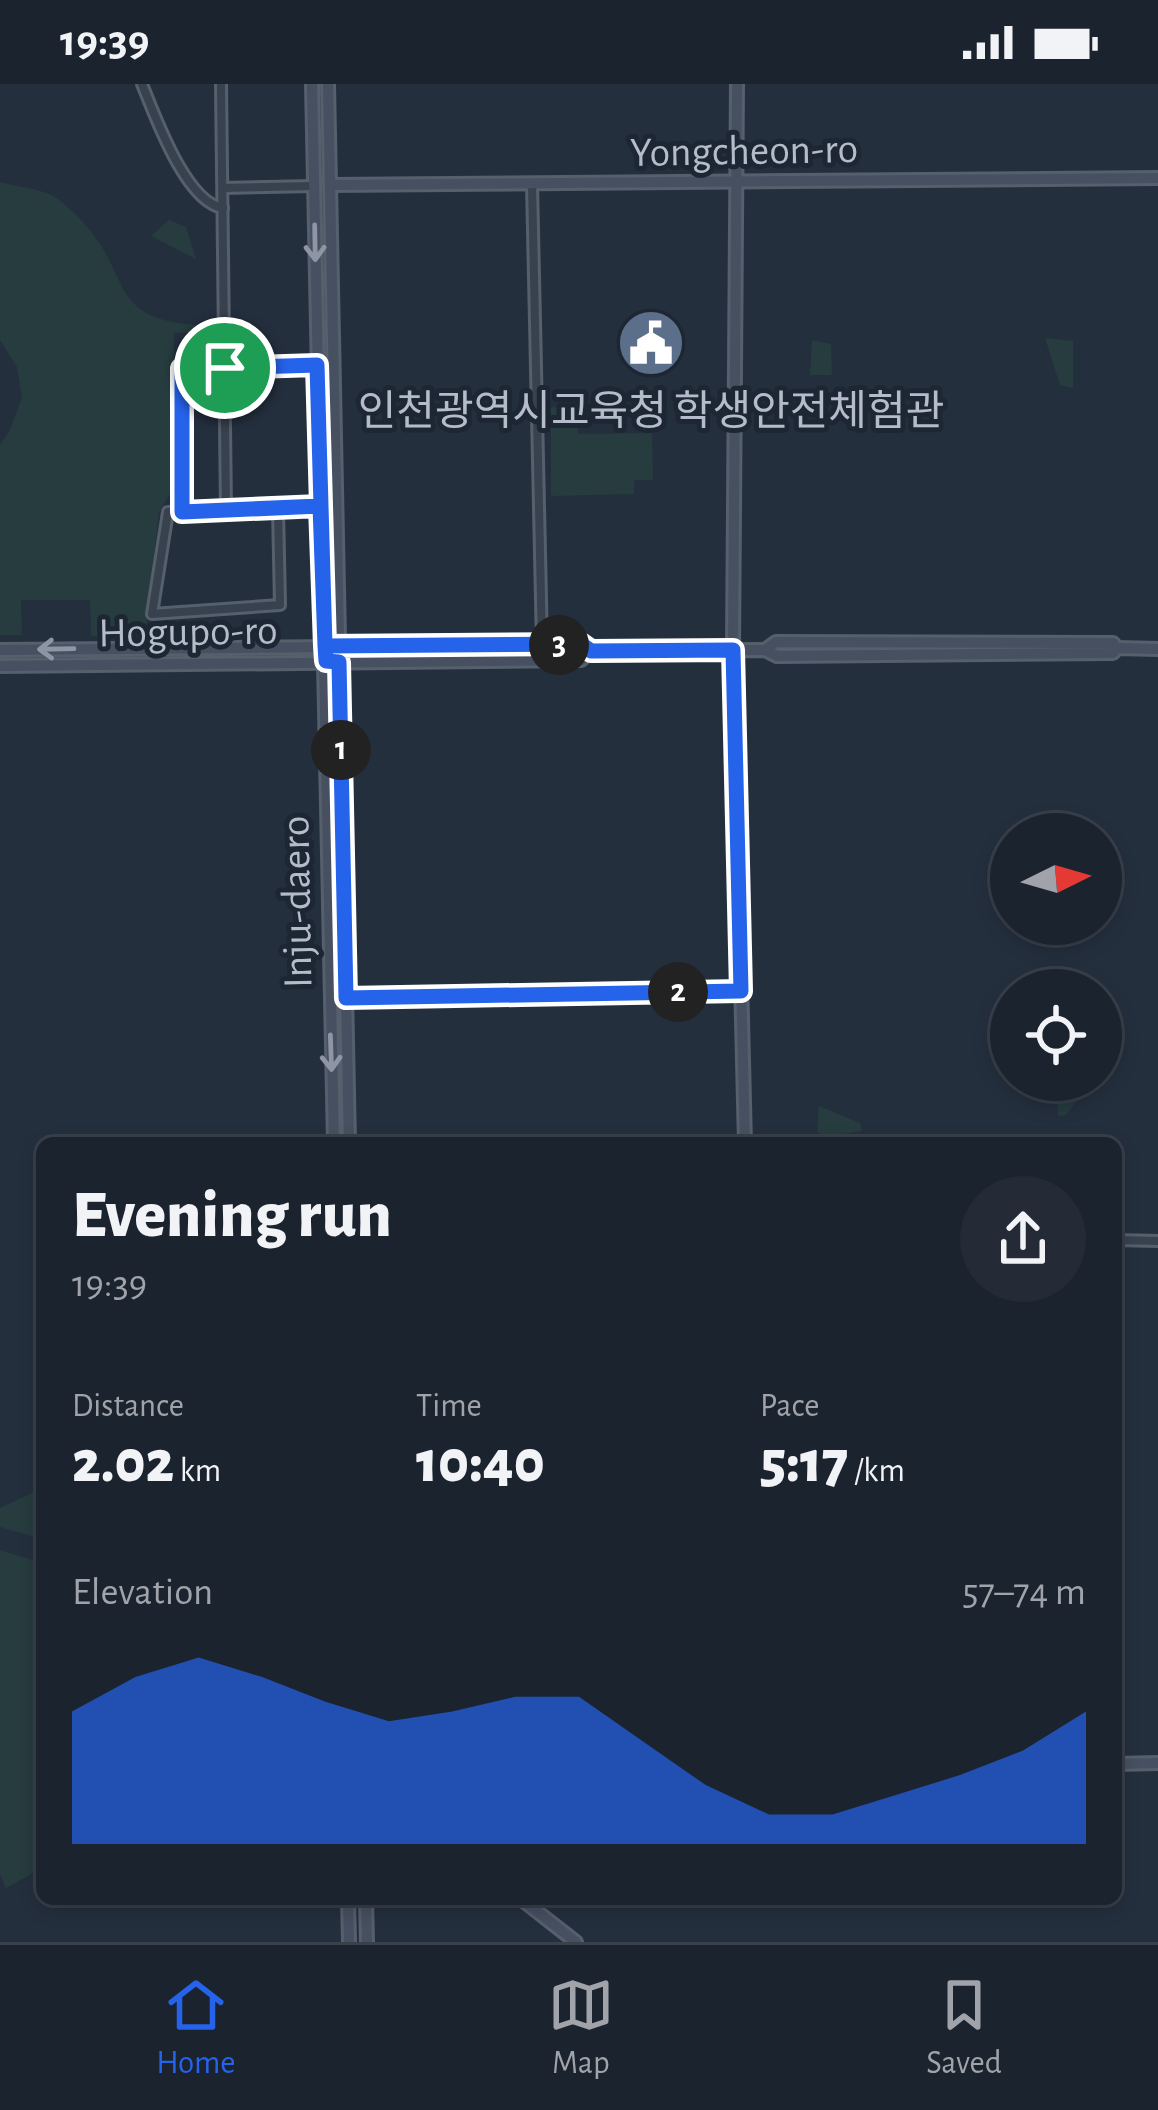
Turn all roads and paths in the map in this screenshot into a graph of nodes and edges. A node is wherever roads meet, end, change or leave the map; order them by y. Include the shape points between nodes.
1 (142, 84) edge
2 (221, 84) edge
3 (312, 84) edge
4 (328, 84) edge
5 (737, 84) edge
6 (1158, 178) edge
7 (738, 182) junction
8 (532, 184) junction
9 (331, 185) junction
10 (314, 186) junction
11 (223, 188) junction
12 (223, 208) junction
13 (317, 365) junction
14 (225, 368) junction
15 (320, 506) junction
16 (278, 509) junction
17 (226, 510) junction
18 (182, 512) junction
19 (542, 645) junction
20 (332, 646) junction
21 (1158, 649) edge
22 (0, 650) edge
23 (733, 650) junction
24 (591, 651) junction
25 (332, 661) junction
26 (0, 666) edge
27 (741, 991) junction
28 (346, 998) junction
29 (334, 1137) edge
30 (349, 1137) edge
31 (745, 1137) edge
32 (1122, 1240) edge
33 (1158, 1241) edge
34 (1158, 1763) edge
35 (1122, 1764) edge
36 (348, 1905) edge
37 (366, 1905) edge
38 (529, 1905) edge
39 (349, 1942) edge
40 (367, 1942) edge
41 (576, 1942) edge

1 - 12 street via 188,181 206,203
2 - 11 street
3 - 10 main road, Inju-daero
4 - 9 main road, Inju-daero
5 - 7 main road
6 - 7 main road, Yongcheon-ro
7 - 8 main road, Yongcheon-ro
7 - 23 main road
8 - 9 main road, Yongcheon-ro
8 - 19 street
9 - 20 main road, Inju-daero
10 - 11 street
10 -> 13 main road, Inju-daero
11 - 12 street
12 - 14 street
13 - 14 street
13 - 15 main road, Inju-daero
14 - 17 street
14 - 18 street via 182,369
15 - 16 street
15 - 20 main road, Inju-daero
16 - 17 street
16 - 18 street via 280,605 152,614 165,516
17 - 18 street
19 - 20 main road, Hogupo-ro
19 - 24 main road, Hogupo-ro
20 -> 22 main road, Hogupo-ro
20 - 25 main road, Inju-daero
21 - 23 main road, Hogupo-ro via 929,656
23 - 24 main road, Hogupo-ro
23 - 27 main road
24 - 25 main road, Hogupo-ro via 581,660
25 - 26 main road, Hogupo-ro
25 - 28 main road, Inju-daero
25 -> 29 main road, Inju-daero
27 - 28 street
27 - 31 main road
28 - 30 main road, Inju-daero
32 - 33 street
34 - 35 main road
36 - 39 main road
37 - 40 main road
38 - 41 main road

